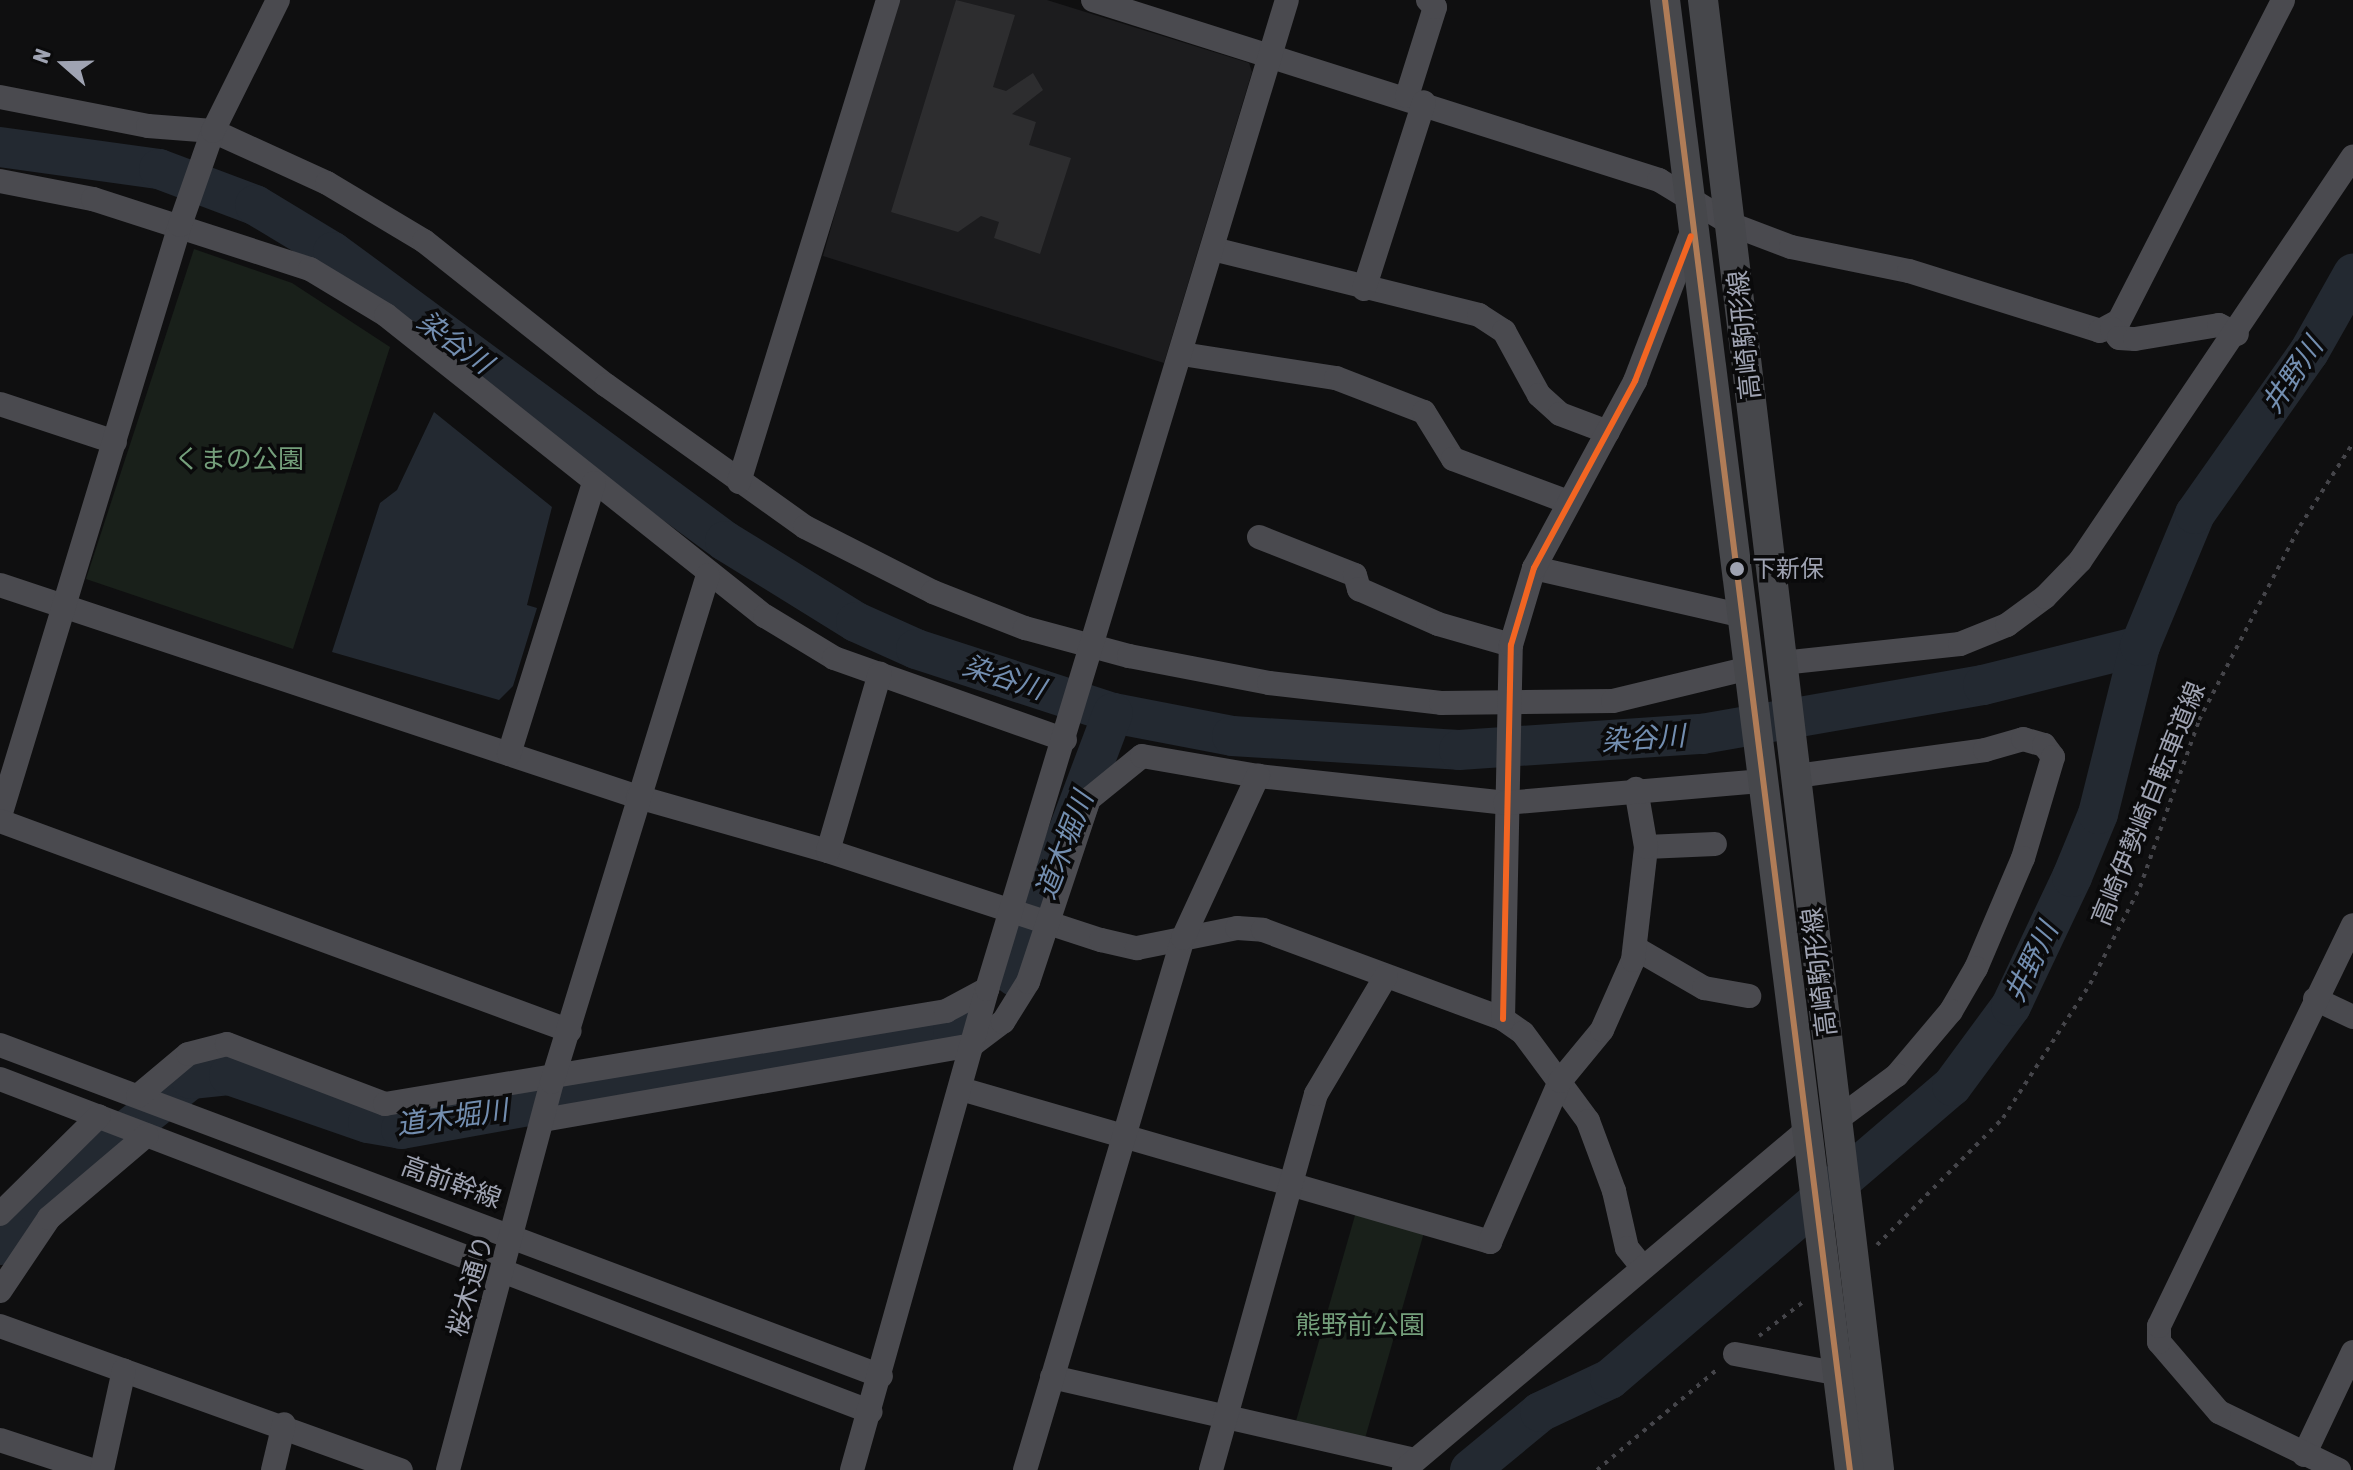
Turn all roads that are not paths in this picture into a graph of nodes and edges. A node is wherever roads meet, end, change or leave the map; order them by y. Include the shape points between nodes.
1 (278, 0) edge
2 (888, 0) edge
3 (1093, 0) edge
4 (1287, 0) edge
5 (1428, 0) edge
6 (1665, 0) edge
7 (1703, 0) edge
8 (2283, 0) edge
9 (1271, 56) junction
10 (0, 97) edge
11 (1416, 99) junction
12 (212, 134) junction
13 (2353, 157) edge
14 (0, 181) edge
15 (1688, 200) junction
16 (182, 221) junction
17 (1733, 225) junction
18 (1692, 232) junction
19 (1213, 249) junction
20 (1364, 289) junction
21 (2112, 329) junction
22 (2237, 334) junction
23 (1182, 354) junction
24 (0, 404) edge
25 (1608, 432) junction
26 (115, 442) junction
27 (739, 482) junction
28 (594, 483) junction
29 (1568, 502) junction
30 (1259, 537) dead end
31 (1534, 568) junction
32 (708, 575) junction
33 (0, 585) edge
34 (65, 607) junction
35 (1743, 616) junction
36 (1511, 645) junction
37 (1093, 651) junction
38 (1782, 667) junction
39 (1750, 672) junction
40 (880, 673) junction
41 (1508, 705) junction
42 (1067, 735) junction
43 (509, 754) junction
44 (1795, 769) junction
45 (1258, 776) junction
46 (1762, 776) junction
47 (1636, 789) junction
48 (638, 797) junction
49 (1505, 798) junction
50 (0, 818) edge
51 (1715, 844) dead end
52 (1646, 847) junction
53 (828, 851) junction
54 (1031, 918) junction
55 (2353, 925) edge
56 (1183, 938) junction
57 (1635, 948) junction
58 (1386, 976) junction
59 (987, 989) junction
60 (1749, 996) dead end
61 (2315, 999) junction
62 (2353, 1017) edge
63 (1503, 1019) junction
64 (570, 1031) junction
65 (0, 1045) edge
66 (972, 1045) junction
67 (553, 1078) junction
68 (0, 1079) edge
69 (1560, 1081) junction
70 (961, 1089) junction
71 (138, 1096) junction
72 (99, 1116) junction
73 (544, 1118) junction
74 (1839, 1126) junction
75 (147, 1135) junction
76 (1123, 1135) junction
77 (1809, 1143) junction
78 (1289, 1183) junction
79 (0, 1214) edge
80 (515, 1237) junction
81 (1641, 1265) junction
82 (1840, 1267) junction
83 (505, 1270) junction
84 (0, 1291) edge
85 (0, 1326) edge
86 (2353, 1352) edge
87 (1735, 1354) road end
88 (124, 1370) junction
89 (1854, 1371) junction
90 (881, 1376) junction
91 (1052, 1377) junction
92 (871, 1412) junction
93 (1225, 1418) junction
94 (284, 1424) junction
95 (0, 1440) edge
96 (2304, 1455) junction
97 (1410, 1465) edge
98 (91, 1470) edge
99 (102, 1470) edge
100 (273, 1470) edge
101 (401, 1470) edge
102 (448, 1470) edge
103 (852, 1470) edge
104 (1025, 1470) edge
105 (1211, 1470) edge
106 (1850, 1470) edge
107 (1879, 1470) edge
108 (2339, 1470) edge

1 - 12 street
2 - 27 street
3 - 9 street
4 - 9 street
5 - 11 street via 1435,7
6 - 15 main road, 高崎駒形線
7 - 17 main road, 高崎駒形線
8 - 21 street
9 - 11 street
9 - 19 street
10 - 12 street
11 - 15 street via 1659,180
11 - 20 street
12 - 16 street
12 - 27 street via 327,183 424,241
13 - 22 street
14 - 16 street
15 - 17 street
15 - 18 main road, 高崎駒形線
16 - 26 street
16 - 28 street via 288,258 386,315
17 - 21 street via 1791,247 1909,271 2091,329
17 - 38 main road, 高崎駒形線
18 - 25 street via 1635,381
18 - 35 main road, 高崎駒形線
19 - 20 street
19 - 23 street
20 - 25 street via 1479,315 1504,331 1539,395 1560,414
21 - 22 street via 2119,338 2219,325
22 - 38 street via 2080,561 2007,625 1960,644
23 - 29 street via 1336,378 1424,412 1453,459
23 - 37 street
24 - 26 street
25 - 29 street
26 - 34 street
27 - 37 street via 805,527 933,592
28 - 32 street
28 - 43 street
29 - 31 street
30 - 36 street via 1355,575 1359,589 1438,624
31 - 35 street
31 - 36 street
32 - 40 street via 834,658
32 - 48 street
33 - 34 street
34 - 43 street
34 - 50 street
35 - 39 main road, 高崎駒形線
36 - 41 street
37 - 41 street via 1314,689
37 - 42 street
38 - 44 main road, 高崎駒形線
39 - 41 street via 1613,701
39 - 46 main road, 高崎駒形線
40 - 42 street
40 - 53 street
41 - 49 street
42 - 54 street
43 - 48 street
44 - 74 main road, 高崎駒形線
44 - 74 street via 1985,750 2023,739 2044,745 2053,757 2023,858 1957,1001 1897,1075
45 - 49 street
45 - 54 street via 1142,756 1089,799
45 - 56 street
46 - 47 street
46 - 77 main road, 高崎駒形線
47 - 49 street
47 - 52 street
48 - 53 street
48 - 64 street
49 - 63 street
50 - 64 street
51 - 52 street
52 - 57 street
53 - 54 street
54 - 56 street via 1137,948
54 - 59 street
54 - 66 street via 1020,996 1003,1022
55 - 61 street
56 - 58 street via 1237,928 1263,930
56 - 76 street
57 - 60 street via 1704,988
57 - 69 street via 1602,1030
58 - 63 street
58 - 78 street via 1316,1094
59 - 66 street
59 - 67 street via 946,1011
61 - 62 street
61 - 96 street via 2159,1326 2159,1342 2219,1412
63 - 69 street via 1523,1033
64 - 67 street
65 - 71 street, 高前幹線
66 - 70 street
66 - 73 street
67 - 71 street via 385,1104 227,1044 188,1054
67 - 73 street, 桜木通り
68 - 72 street
69 - 78 street via 1490,1242
69 - 81 street via 1588,1121 1614,1191 1627,1248
70 - 76 street
70 - 90 street
71 - 80 street, 高前幹線
72 - 75 street
72 - 79 street
73 - 80 street, 桜木通り
74 - 82 main road, 高崎駒形線
75 - 83 street
75 - 84 street via 49,1218
76 - 78 street
76 - 91 street
77 - 81 street
77 - 82 main road, 高崎駒形線
78 - 93 street
80 - 83 street, 桜木通り
80 - 90 street, 高前幹線
81 - 97 street via 1607,1302
82 - 89 main road
83 - 92 street
83 - 102 street, 桜木通り
85 - 88 street
86 - 96 street
87 - 89 street
88 - 94 street
88 - 99 street
89 - 106 main road
89 - 107 main road
90 - 92 street
91 - 93 street
91 - 104 street
92 - 103 street
93 - 97 street
93 - 105 street
94 - 100 street
94 - 101 street
95 - 98 street
96 - 108 street

